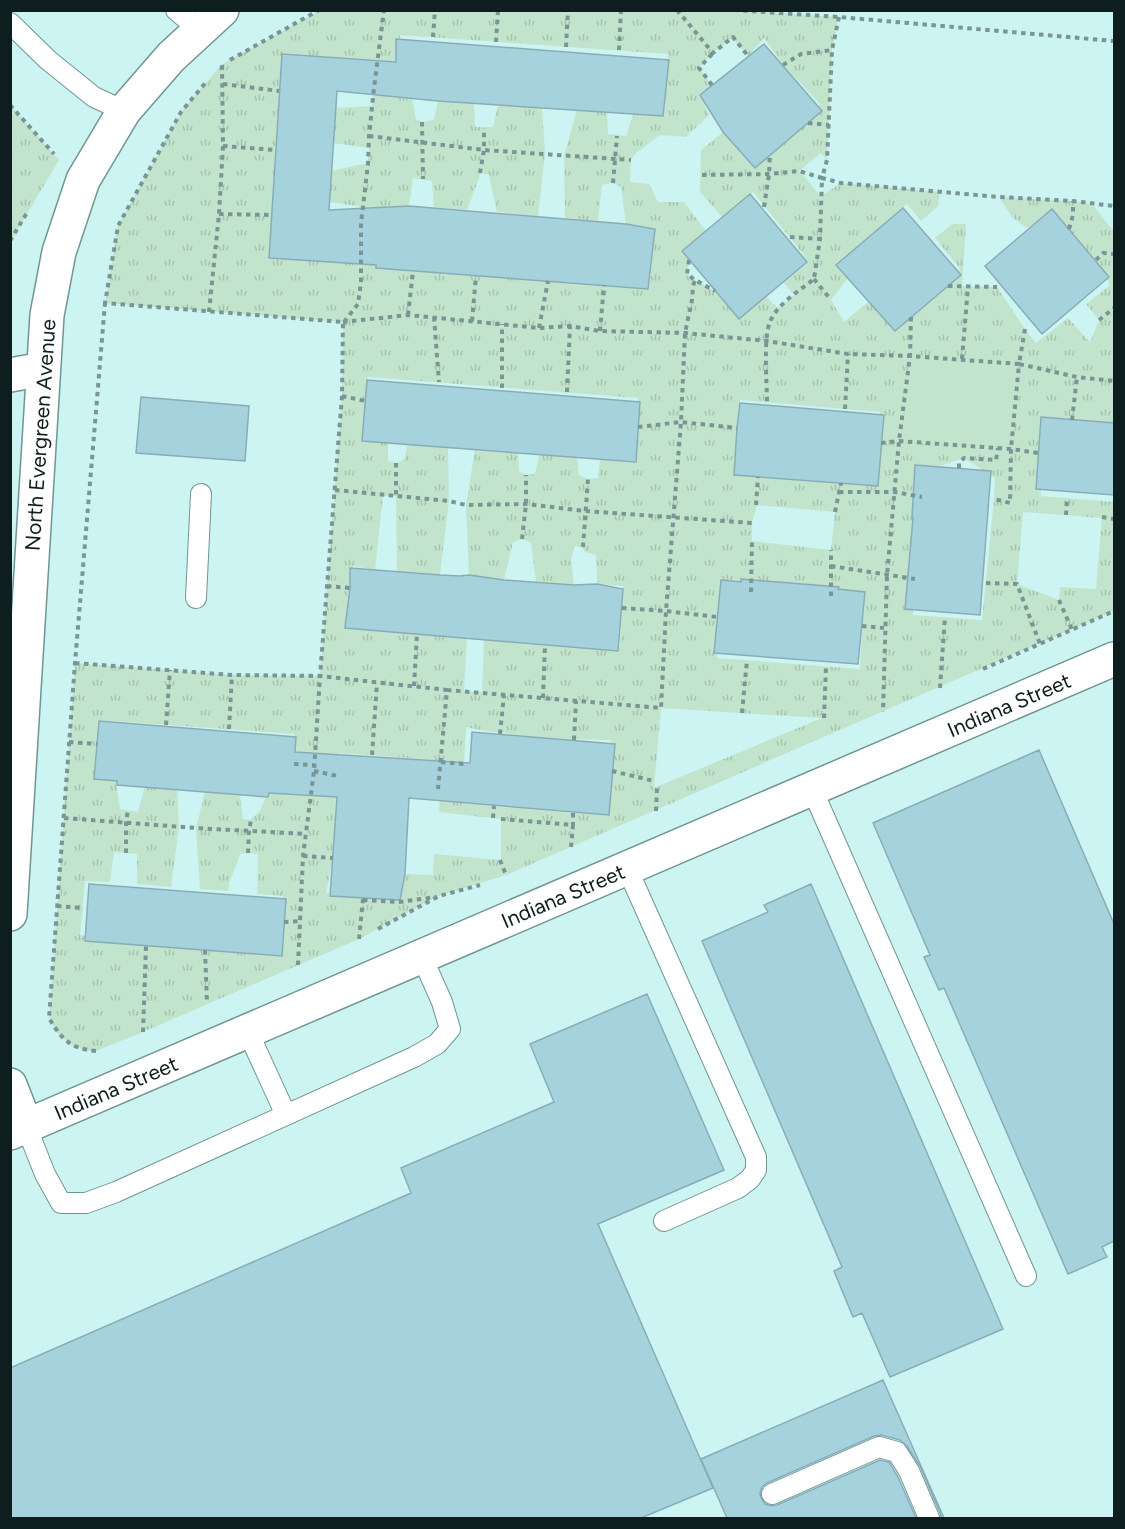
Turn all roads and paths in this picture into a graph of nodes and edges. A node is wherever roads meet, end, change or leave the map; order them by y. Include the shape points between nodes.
1 (319, 10) edge
2 (384, 10) edge
3 (435, 10) edge
4 (498, 10) edge
5 (568, 10) edge
6 (621, 10) edge
7 (677, 10) edge
8 (734, 10) edge
9 (199, 17) edge
10 (839, 17) junction
11 (10, 23) edge
12 (433, 38) dead end
13 (1114, 40) edge
14 (496, 42) dead end
15 (566, 47) dead end
16 (619, 50) dead end
17 (832, 50) junction
18 (713, 53) junction
19 (748, 56) dead end
20 (222, 64) junction
21 (783, 65) dead end
22 (215, 72) dead end
23 (208, 80) dead end
24 (222, 84) junction
25 (712, 85) dead end
26 (279, 91) dead end
27 (10, 105) edge
28 (124, 111) junction
29 (422, 122) dead end
30 (808, 123) dead end
31 (829, 125) junction
32 (484, 128) dead end
33 (369, 136) junction
34 (616, 136) dead end
35 (422, 143) junction
36 (223, 147) junction
37 (275, 150) dead end
38 (484, 150) junction
39 (770, 156) dead end
40 (614, 159) junction
41 (59, 160) dead end
42 (631, 160) dead end
43 (480, 173) dead end
44 (769, 174) junction
45 (702, 175) dead end
46 (822, 178) junction
47 (423, 179) dead end
48 (613, 183) dead end
49 (1073, 201) junction
50 (1114, 206) edge
51 (764, 207) dead end
52 (219, 214) junction
53 (272, 215) dead end
54 (1069, 229) dead end
55 (790, 237) dead end
56 (820, 239) junction
57 (1114, 254) edge
58 (689, 260) dead end
59 (1096, 260) dead end
60 (413, 272) dead end
61 (476, 276) dead end
62 (814, 279) junction
63 (695, 280) junction
64 (548, 281) dead end
65 (604, 285) dead end
66 (948, 286) dead end
67 (968, 287) junction
68 (998, 287) dead end
69 (715, 291) dead end
70 (831, 300) dead end
71 (105, 303) junction
72 (1114, 308) edge
73 (209, 312) junction
74 (408, 315) junction
75 (434, 317) junction
76 (911, 317) dead end
77 (1099, 320) dead end
78 (472, 321) junction
79 (343, 322) junction
80 (502, 324) junction
81 (570, 326) junction
82 (539, 328) junction
83 (1025, 329) dead end
84 (600, 331) junction
85 (685, 333) junction
86 (767, 341) junction
87 (848, 354) junction
88 (910, 356) junction
89 (963, 359) junction
90 (1019, 364) junction
91 (43, 369) junction
92 (10, 375) edge
93 (1077, 377) junction
94 (1114, 381) edge
95 (439, 382) dead end
96 (502, 388) dead end
97 (567, 392) dead end
98 (342, 396) junction
99 (366, 401) dead end
100 (767, 402) dead end
101 (845, 409) dead end
102 (1072, 420) dead end
103 (681, 422) junction
104 (638, 427) dead end
105 (737, 428) dead end
106 (899, 441) junction
107 (881, 443) dead end
108 (998, 448) junction
109 (1011, 449) junction
110 (1038, 453) dead end
111 (396, 464) dead end
112 (959, 468) dead end
113 (526, 475) dead end
114 (758, 477) dead end
115 (588, 479) dead end
116 (841, 483) dead end
117 (336, 490) junction
118 (839, 492) junction
119 (895, 492) junction
120 (201, 494) dead end
121 (396, 496) junction
122 (922, 497) dead end
123 (1067, 498) dead end
124 (994, 500) dead end
125 (526, 504) junction
126 (756, 504) dead end
127 (585, 511) junction
128 (835, 512) dead end
129 (1066, 515) dead end
130 (673, 516) junction
131 (1102, 518) dead end
132 (1114, 519) edge
133 (752, 523) dead end
134 (522, 539) dead end
135 (752, 541) dead end
136 (583, 547) dead end
137 (831, 550) dead end
138 (831, 566) junction
139 (886, 575) junction
140 (915, 579) dead end
141 (986, 583) dead end
142 (327, 586) junction
143 (350, 588) dead end
144 (751, 592) dead end
145 (831, 596) dead end
146 (196, 598) dead end
147 (1059, 600) dead end
148 (622, 608) dead end
149 (666, 611) junction
150 (1114, 611) edge
151 (717, 617) dead end
152 (945, 617) dead end
153 (862, 626) dead end
154 (885, 628) junction
155 (1072, 630) junction
156 (417, 634) dead end
157 (1040, 644) junction
158 (545, 645) dead end
159 (1114, 659) edge
160 (747, 660) dead end
161 (75, 663) junction
162 (826, 666) dead end
163 (982, 669) dead end
164 (170, 670) junction
165 (232, 675) junction
166 (320, 676) junction
167 (377, 683) junction
168 (951, 683) dead end
169 (414, 686) junction
170 (940, 688) junction
171 (447, 690) junction
172 (930, 692) dead end
173 (504, 695) junction
174 (543, 698) junction
175 (576, 701) dead end
176 (893, 708) dead end
177 (883, 712) junction
178 (742, 713) dead end
179 (874, 716) dead end
180 (824, 718) dead end
181 (166, 725) dead end
182 (229, 729) dead end
183 (500, 734) dead end
184 (573, 740) dead end
185 (69, 742) junction
186 (97, 744) dead end
187 (372, 755) dead end
188 (441, 762) junction
189 (294, 764) dead end
190 (464, 764) dead end
191 (314, 765) junction
192 (314, 771) junction
193 (612, 771) dead end
194 (338, 776) dead end
195 (654, 781) dead end
196 (657, 787) dead end
197 (438, 789) dead end
198 (812, 789) junction
199 (494, 806) dead end
200 (667, 806) dead end
201 (128, 810) dead end
202 (656, 811) junction
203 (573, 813) dead end
204 (646, 815) dead end
205 (64, 818) junction
206 (493, 818) dead end
207 (501, 819) dead end
208 (251, 820) dead end
209 (126, 822) junction
210 (573, 825) junction
211 (249, 831) junction
212 (305, 834) junction
213 (582, 842) dead end
214 (572, 847) junction
215 (561, 851) dead end
216 (126, 853) dead end
217 (248, 853) dead end
218 (303, 856) junction
219 (333, 858) dead end
220 (500, 860) dead end
221 (627, 868) junction
222 (496, 879) dead end
223 (486, 884) dead end
224 (439, 896) junction
225 (57, 906) junction
226 (82, 908) dead end
227 (10, 914) edge
228 (300, 921) junction
229 (284, 922) dead end
230 (359, 939) junction
231 (349, 943) dead end
232 (146, 946) dead end
233 (205, 950) dead end
234 (422, 957) junction
235 (308, 960) dead end
236 (217, 1000) dead end
237 (154, 1028) dead end
238 (143, 1032) junction
239 (248, 1032) junction
240 (134, 1036) dead end
241 (105, 1048) dead end
242 (10, 1085) edge
243 (286, 1115) junction
244 (18, 1130) edge
245 (664, 1221) dead end
246 (1026, 1276) dead end
247 (772, 1494) dead end
248 (929, 1518) edge

1 - 20 path
2 - 33 path
3 - 12 path
4 - 14 path
5 - 15 path
6 - 16 path
7 - 18 path
8 - 10 path
9 - 28 street, North Evergreen Avenue via 171,57
10 - 13 path
10 - 17 path
11 - 28 lane via 94,97
17 - 21 path via 801,54
17 - 31 path
18 - 19 path via 733,37
18 - 25 path via 699,68
20 - 22 path
20 - 24 path
23 - 71 path via 181,112 118,226
24 - 26 path
24 - 36 path
27 - 41 path
28 - 91 street, North Evergreen Avenue via 83,180 59,252 47,315
29 - 35 path
30 - 31 path
31 - 46 path
32 - 38 path
33 - 35 path
33 - 79 path via 358,304
34 - 40 path
35 - 38 path
35 - 47 path
36 - 37 path
36 - 52 path
38 - 40 path
38 - 43 path
39 - 44 path
40 - 42 path
40 - 48 path
44 - 45 path
44 - 46 path via 799,171
44 - 51 path
46 - 49 path via 840,183
46 - 56 path
49 - 50 path
49 - 54 path
52 - 53 path
52 - 73 path
55 - 56 path
56 - 62 path
57 - 59 path via 1103,253
58 - 63 path via 687,274
60 - 74 path
61 - 78 path
62 - 70 path
62 - 86 path via 779,308 770,322
63 - 69 path
63 - 85 path
64 - 82 path
65 - 84 path
66 - 67 path
67 - 68 path
67 - 89 path
71 - 73 path
71 - 161 path
72 - 77 path
73 - 79 path
74 - 75 path
74 - 79 path
75 - 78 path
75 - 95 path
76 - 88 path
78 - 80 path
79 - 98 path
80 - 82 path
80 - 96 path
81 - 82 path
81 - 84 path
81 - 97 path
83 - 90 path
84 - 85 path
85 - 86 path
85 - 103 path
86 - 87 path
86 - 100 path
87 - 88 path
87 - 101 path
88 - 89 path
88 - 106 path
89 - 90 path
90 - 93 path
90 - 109 path
91 - 92 street
91 - 227 street, North Evergreen Avenue
93 - 94 path
93 - 102 path
98 - 99 path
98 - 117 path
103 - 104 path
103 - 105 path
103 - 130 path
106 - 107 path
106 - 108 path
106 - 119 path
108 - 109 path
108 - 112 path via 996,459 964,458
109 - 110 path
109 - 124 path via 1010,503
111 - 121 path
113 - 125 path
114 - 126 path
115 - 127 path
116 - 118 path
117 - 121 path
117 - 142 path
118 - 119 path
118 - 128 path
119 - 122 path
119 - 139 path
120 - 146 lane
121 - 125 path via 466,506
123 - 129 path
125 - 127 path
125 - 134 path
127 - 130 path
127 - 136 path
130 - 133 path
130 - 149 path
131 - 132 path
135 - 144 path
137 - 138 path
138 - 139 path
138 - 145 path
139 - 140 path
139 - 154 path
141 - 157 path via 1017,584
142 - 143 path
142 - 166 path
147 - 155 path
148 - 149 path
149 - 151 path
149 - 174 path via 661,708
150 - 155 path
152 - 170 path
153 - 154 path
154 - 177 path
155 - 157 path
156 - 169 path
157 - 163 path
158 - 174 path
159 - 198 street, Indiana Street
160 - 178 path
161 - 164 path
161 - 185 path
162 - 180 path
164 - 165 path
164 - 181 path
165 - 166 path
165 - 182 path
166 - 167 path
166 - 191 path
167 - 169 path
167 - 187 path
168 - 170 path
169 - 171 path
170 - 172 path
171 - 173 path
171 - 188 path
173 - 174 path
173 - 183 path
175 - 184 path
176 - 177 path
177 - 179 path
185 - 186 path
185 - 205 path
188 - 190 path
188 - 197 path
189 - 191 path
191 - 192 path
192 - 194 path
192 - 212 path
193 - 195 path
196 - 202 path
198 - 221 street, Indiana Street
198 - 246 lane
199 - 206 path
200 - 202 path
201 - 209 path
202 - 204 path
203 - 210 path
205 - 209 path
205 - 225 path
207 - 210 path
208 - 211 path
209 - 211 path
209 - 216 path
210 - 214 path
211 - 212 path
211 - 217 path
212 - 218 path
213 - 214 path
214 - 215 path
218 - 219 path
218 - 228 path
220 - 222 path via 506,875
221 - 234 street, Indiana Street
221 - 245 lane via 756,1157 756,1170 738,1188
223 - 224 path
224 - 230 path
224 - 230 path via 399,902 363,899
225 - 226 path
225 - 241 path via 49,1018 57,1033 74,1047 94,1052
228 - 229 path
228 - 235 path via 298,965
230 - 231 path
232 - 238 path
233 - 236 path via 207,1004
234 - 239 street, Indiana Street
234 - 243 lane via 450,1029 437,1044 414,1057
237 - 238 path
238 - 240 path
239 - 243 lane
239 - 244 street, Indiana Street
242 - 244 street
243 - 244 lane via 86,1203 61,1203
247 - 248 lane via 879,1447 897,1452

